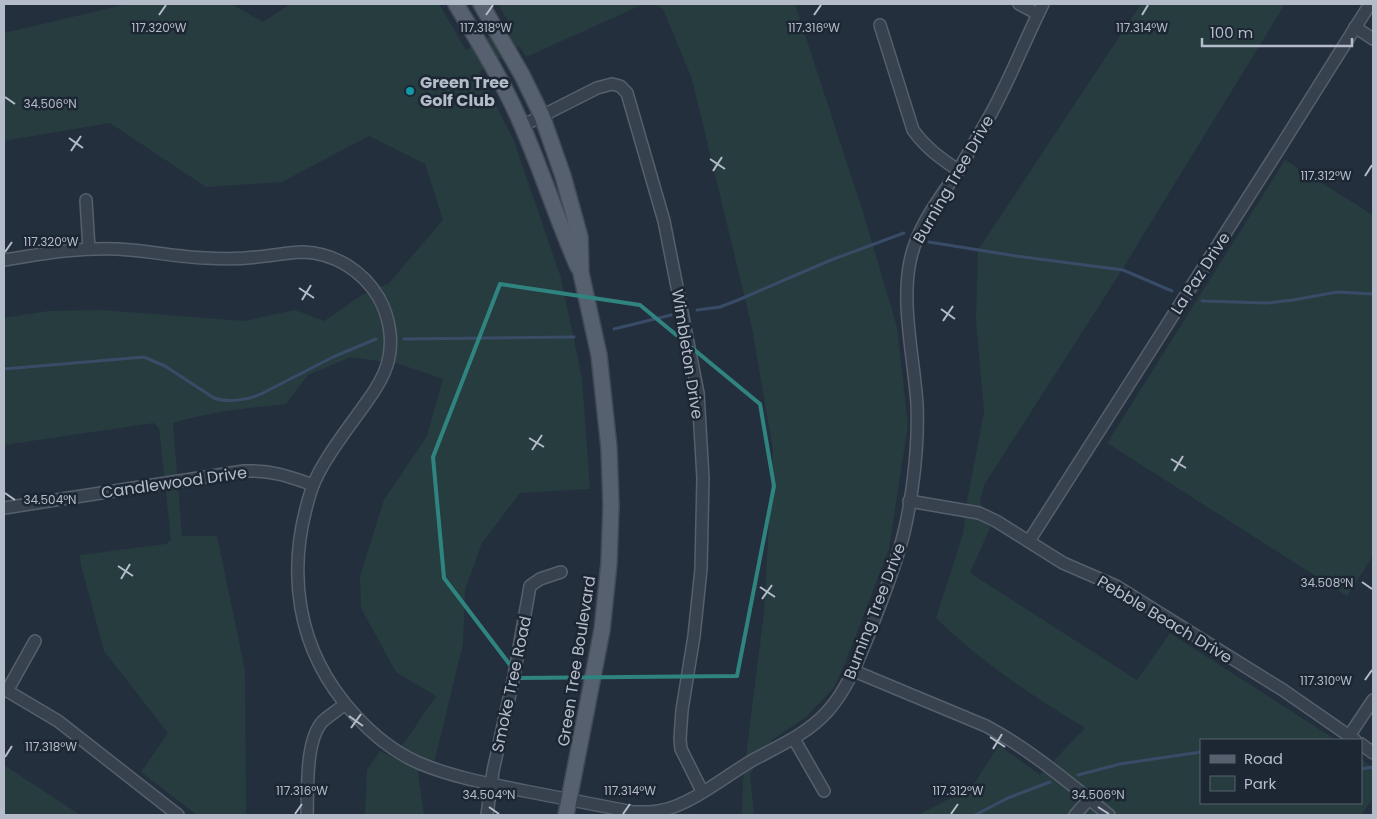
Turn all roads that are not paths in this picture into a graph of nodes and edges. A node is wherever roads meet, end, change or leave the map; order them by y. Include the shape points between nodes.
1 (456, 4) edge
2 (481, 4) edge
3 (1019, 4) edge
4 (1370, 4) edge
5 (1041, 9) edge
6 (880, 25) dead end
7 (1355, 27) junction
8 (1373, 39) edge
9 (542, 116) junction
10 (522, 126) junction
11 (958, 170) junction
12 (86, 200) dead end
13 (89, 249) junction
14 (4, 260) edge
15 (581, 273) junction
16 (313, 485) junction
17 (909, 501) junction
18 (4, 508) edge
19 (1029, 541) junction
20 (561, 572) dead end
21 (35, 640) dead end
22 (854, 671) junction
23 (6, 690) edge
24 (1373, 700) edge
25 (345, 704) junction
26 (794, 738) junction
27 (1352, 738) edge
28 (1362, 745) edge
29 (1373, 753) edge
30 (491, 784) junction
31 (824, 790) dead end
32 (702, 791) junction
33 (1088, 799) junction
34 (569, 800) junction
35 (178, 815) edge
36 (307, 815) edge
37 (486, 815) edge
38 (566, 815) edge
39 (1075, 815) edge
40 (1109, 815) edge

1 - 10 main road, Green Tree Boulevard
2 - 9 main road, Green Tree Boulevard
3 - 5 street
4 - 7 street, La Paz Drive
5 - 11 street, Burning Tree Drive via 994,109
6 - 11 street via 913,130 935,155
7 - 8 street
7 - 19 street, La Paz Drive
9 - 10 street, Wimbleton Drive
9 - 15 main road, Green Tree Boulevard via 580,236
9 - 32 street, Wimbleton Drive via 597,88 612,84 620,86 627,93 664,222 698,393 703,478 701,569 680,740 681,749
10 - 15 main road, Green Tree Boulevard
11 - 17 street, Burning Tree Drive via 919,233 908,270 906,286 917,404
12 - 13 street
13 - 14 street, Burning Tree Drive
13 - 16 street, Burning Tree Drive via 209,258 318,253 340,260 367,280 383,306 390,328 388,364 381,382
15 - 34 main road, Green Tree Boulevard via 599,355 609,448 611,506 602,630
16 - 18 street, Candlewood Drive via 284,474 244,471
16 - 25 street, Burning Tree Drive via 298,548 300,610 316,658
17 - 19 street, Pebble Beach Drive via 979,513
17 - 22 street, Burning Tree Drive via 897,559
19 - 27 street, Pebble Beach Drive via 1064,564 1116,586 1283,690
20 - 30 street, Smoke Tree Road via 530,586
21 - 23 street
22 - 26 street, Burning Tree Drive via 828,711
22 - 33 street via 1005,736 1041,760
23 - 35 street via 58,720
24 - 27 street
25 - 30 street, Burning Tree Drive via 367,728 405,756 440,771
25 - 36 street via 323,721 315,732 311,746
26 - 31 street
26 - 32 street, Burning Tree Drive
28 - 29 street
30 - 34 street, Burning Tree Drive
30 - 37 street, Smoke Tree Road
32 - 34 street, Burning Tree Drive via 666,810 651,812 633,812
33 - 39 street
33 - 40 street
34 - 38 main road, Green Tree Boulevard

